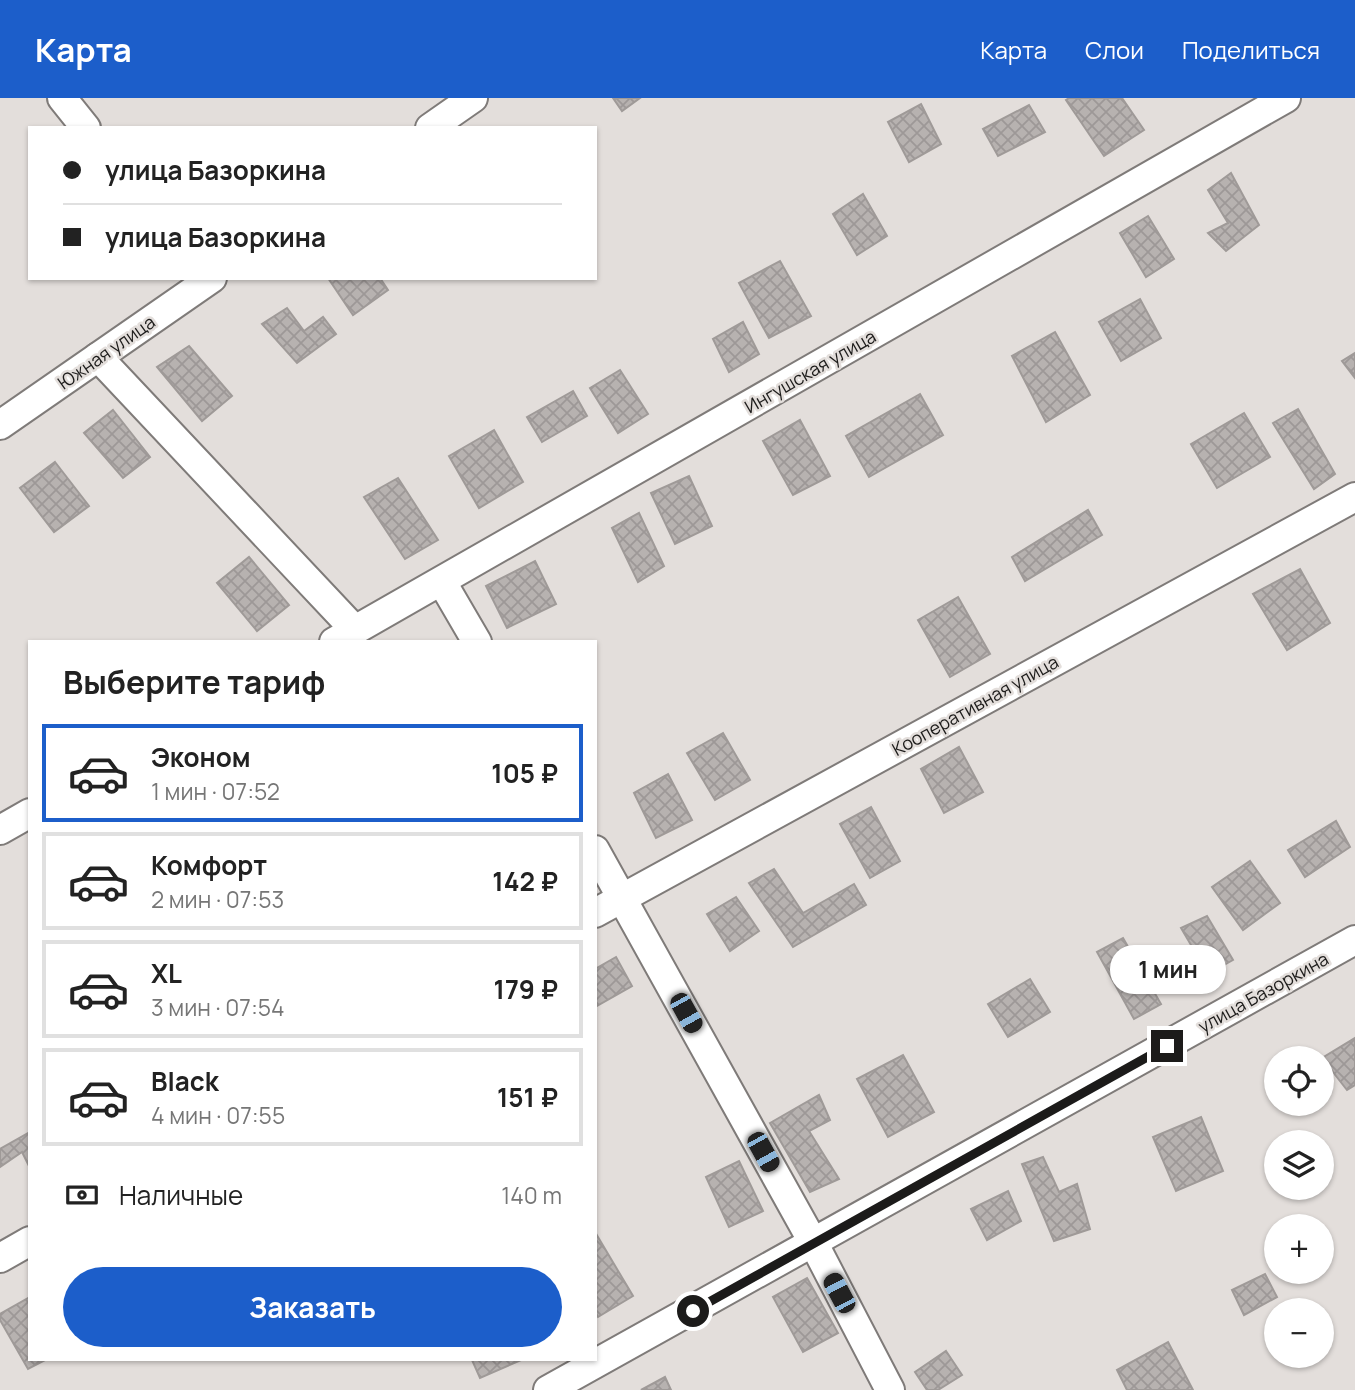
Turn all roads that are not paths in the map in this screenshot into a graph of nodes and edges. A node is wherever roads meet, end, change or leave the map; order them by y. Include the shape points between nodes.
1 (62, 98) edge
2 (473, 98) edge
3 (1286, 98) edge
4 (84, 126) edge
5 (433, 126) edge
6 (206, 280) edge
7 (98, 357) junction
8 (0, 425) edge
9 (1355, 497) edge
10 (442, 582) junction
11 (345, 636) edge
12 (476, 640) edge
13 (28, 814) edge
14 (0, 830) edge
15 (597, 853) edge
16 (622, 897) junction
17 (597, 912) edge
18 (1355, 940) edge
19 (28, 1242) edge
20 (814, 1244) junction
21 (0, 1258) edge
22 (548, 1390) edge
23 (890, 1390) edge

1 - 4 street
2 - 5 street
3 - 10 street, Ингушская улица
6 - 7 street, Южная улица
7 - 8 street, Южная улица
7 - 11 street
9 - 16 street, Кооперативная улица
10 - 11 street, Ингушская улица
10 - 12 street
13 - 14 street
15 - 16 street
16 - 17 street, Кооперативная улица
16 - 20 street
18 - 20 street, улица Базоркина
19 - 21 street
20 - 22 street, улица Базоркина
20 - 23 street

